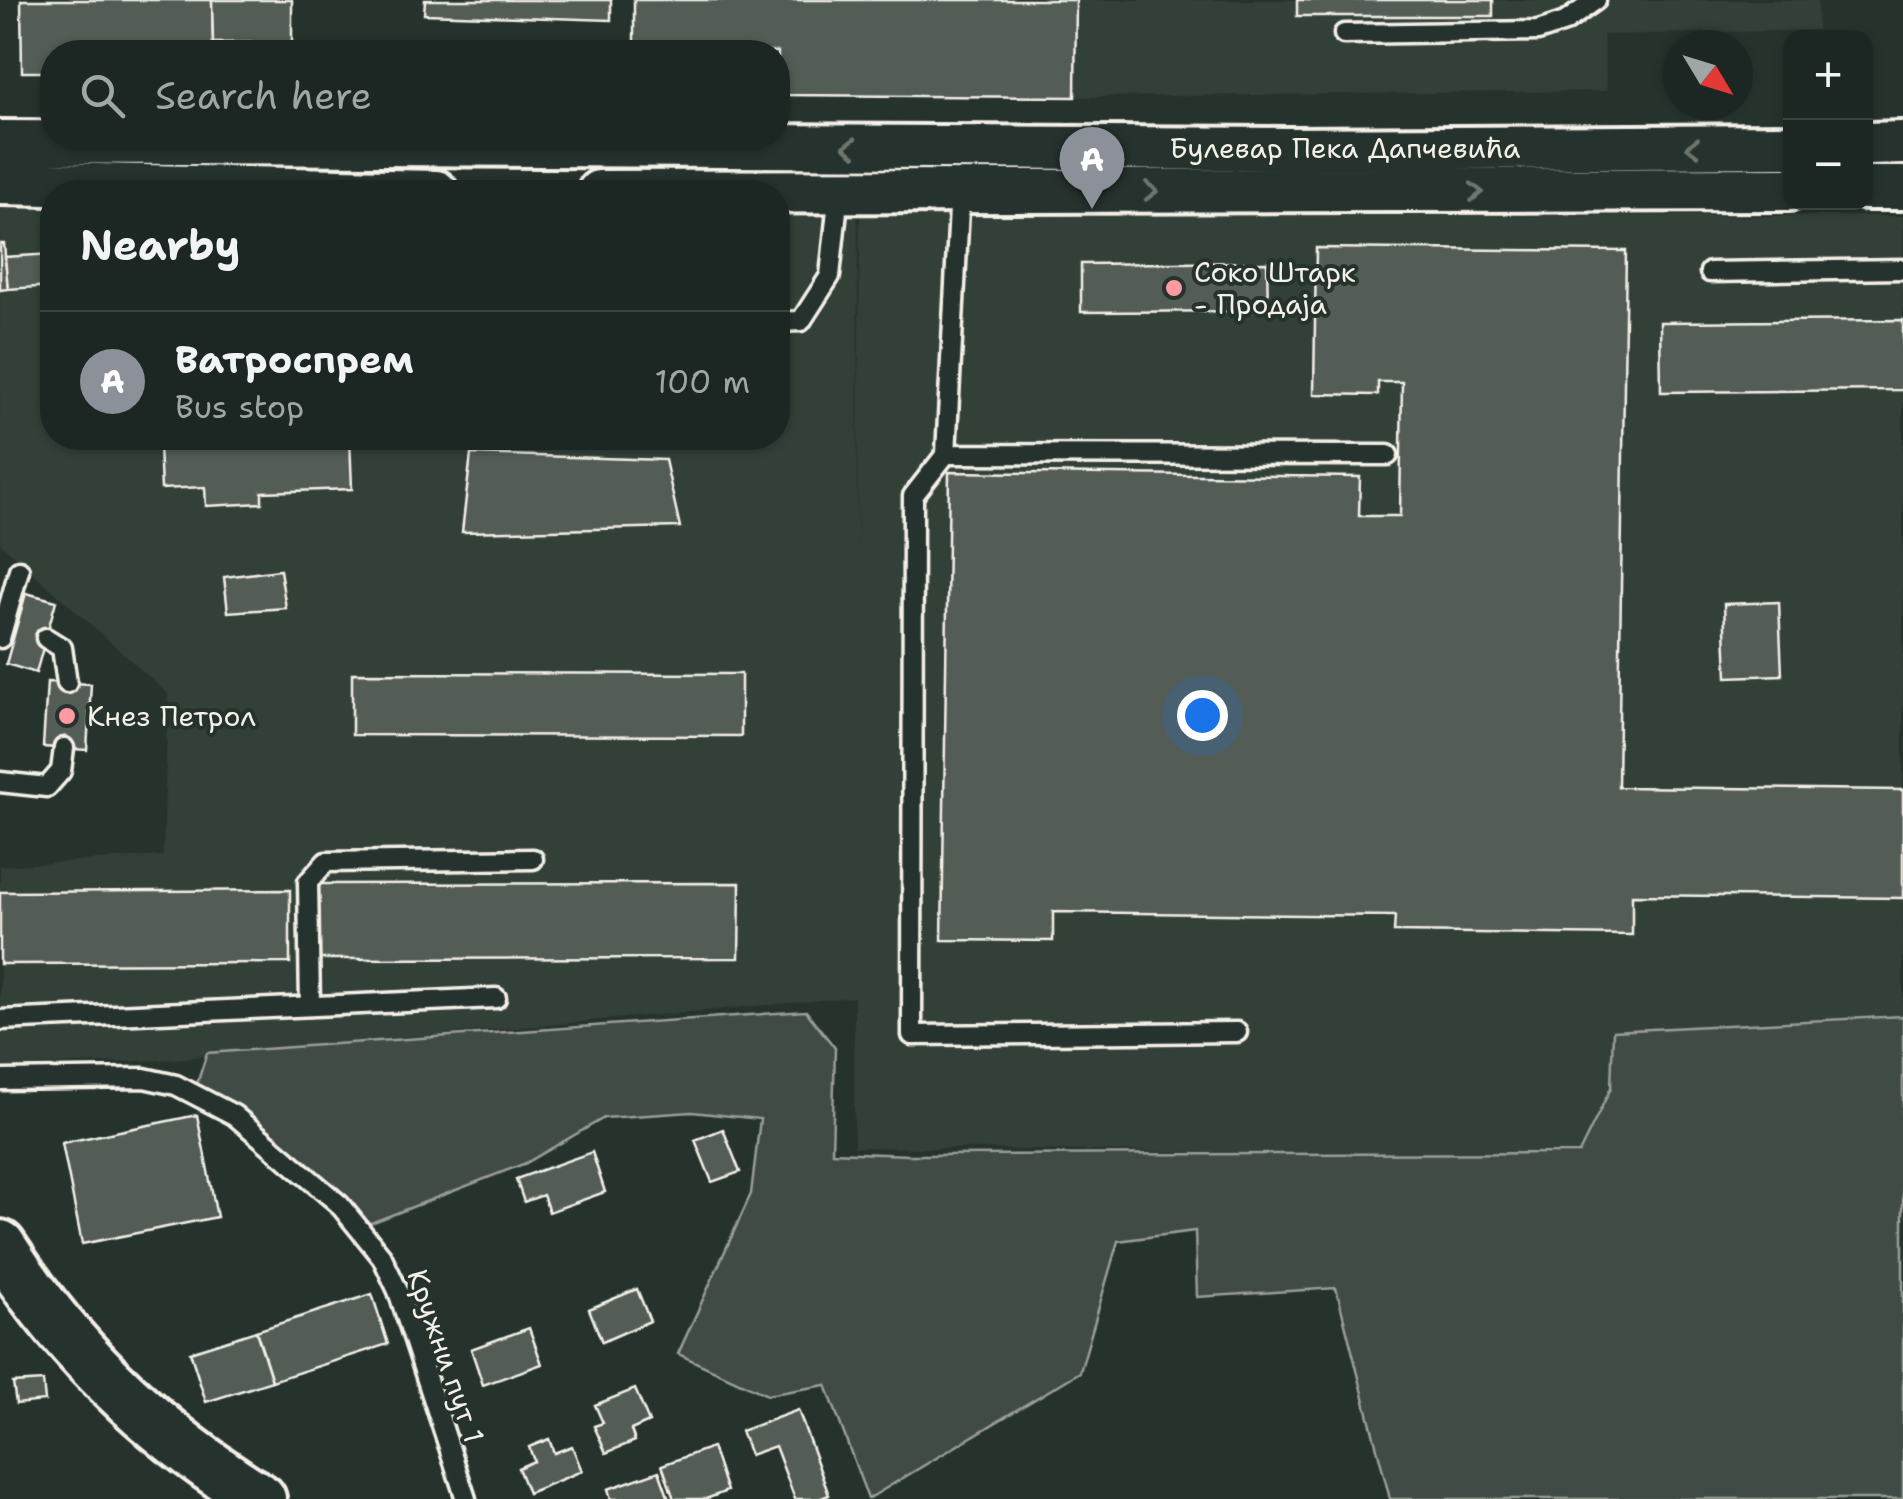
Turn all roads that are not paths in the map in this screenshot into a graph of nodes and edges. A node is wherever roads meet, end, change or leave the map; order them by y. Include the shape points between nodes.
1 (1596, 0) edge
2 (1344, 34) dead end
3 (0, 142) edge
4 (40, 142) edge
5 (1903, 143) edge
6 (1873, 144) edge
7 (1783, 146) edge
8 (790, 147) edge
9 (898, 148) junction
10 (983, 176) junction
11 (0, 183) edge
12 (40, 184) edge
13 (1873, 188) edge
14 (1903, 188) edge
15 (1783, 189) edge
16 (790, 190) edge
17 (839, 190) junction
18 (899, 190) junction
19 (1903, 269) edge
20 (1710, 272) dead end
21 (790, 321) edge
22 (946, 454) junction
23 (1388, 454) dead end
24 (19, 570) dead end
25 (6, 631) edge
26 (46, 638) dead end
27 (67, 683) dead end
28 (64, 748) dead end
29 (0, 782) edge
30 (533, 859) dead end
31 (496, 998) dead end
32 (310, 1006) junction
33 (0, 1020) edge
34 (1237, 1032) dead end
35 (0, 1080) edge
36 (0, 1246) edge
37 (260, 1499) edge
38 (466, 1499) edge

1 - 2 lane via 1538,31
4 -> 3 street, Булевар Пека Дапчевића
5 - 6 street
7 -> 10 street, Булевар Пека Дапчевића
9 -> 8 street, Булевар Пека Дапчевића
9 - 10 street, Булевар Пека Дапчевића
9 - 18 street
10 -> 15 street, Булевар Пека Дапчевића via 1246,193
10 - 18 street, Булевар Пека Дапчевића
10 - 22 lane
11 - 12 street
13 - 14 street
16 - 17 street, Булевар Пека Дапчевића
17 - 18 street, Булевар Пека Дапчевића
17 - 21 lane via 830,276 801,321
19 - 20 lane
22 - 23 lane
22 - 34 lane via 913,496 912,1035
24 - 25 lane
26 - 27 lane via 62,648
28 - 29 lane via 62,771 47,787
30 - 32 lane via 326,862 308,882
31 - 32 lane
32 - 33 lane
35 - 38 lane, Кружни пут 1 via 144,1078 176,1085 234,1116 339,1204 382,1257 398,1291
36 - 37 main road via 125,1400

